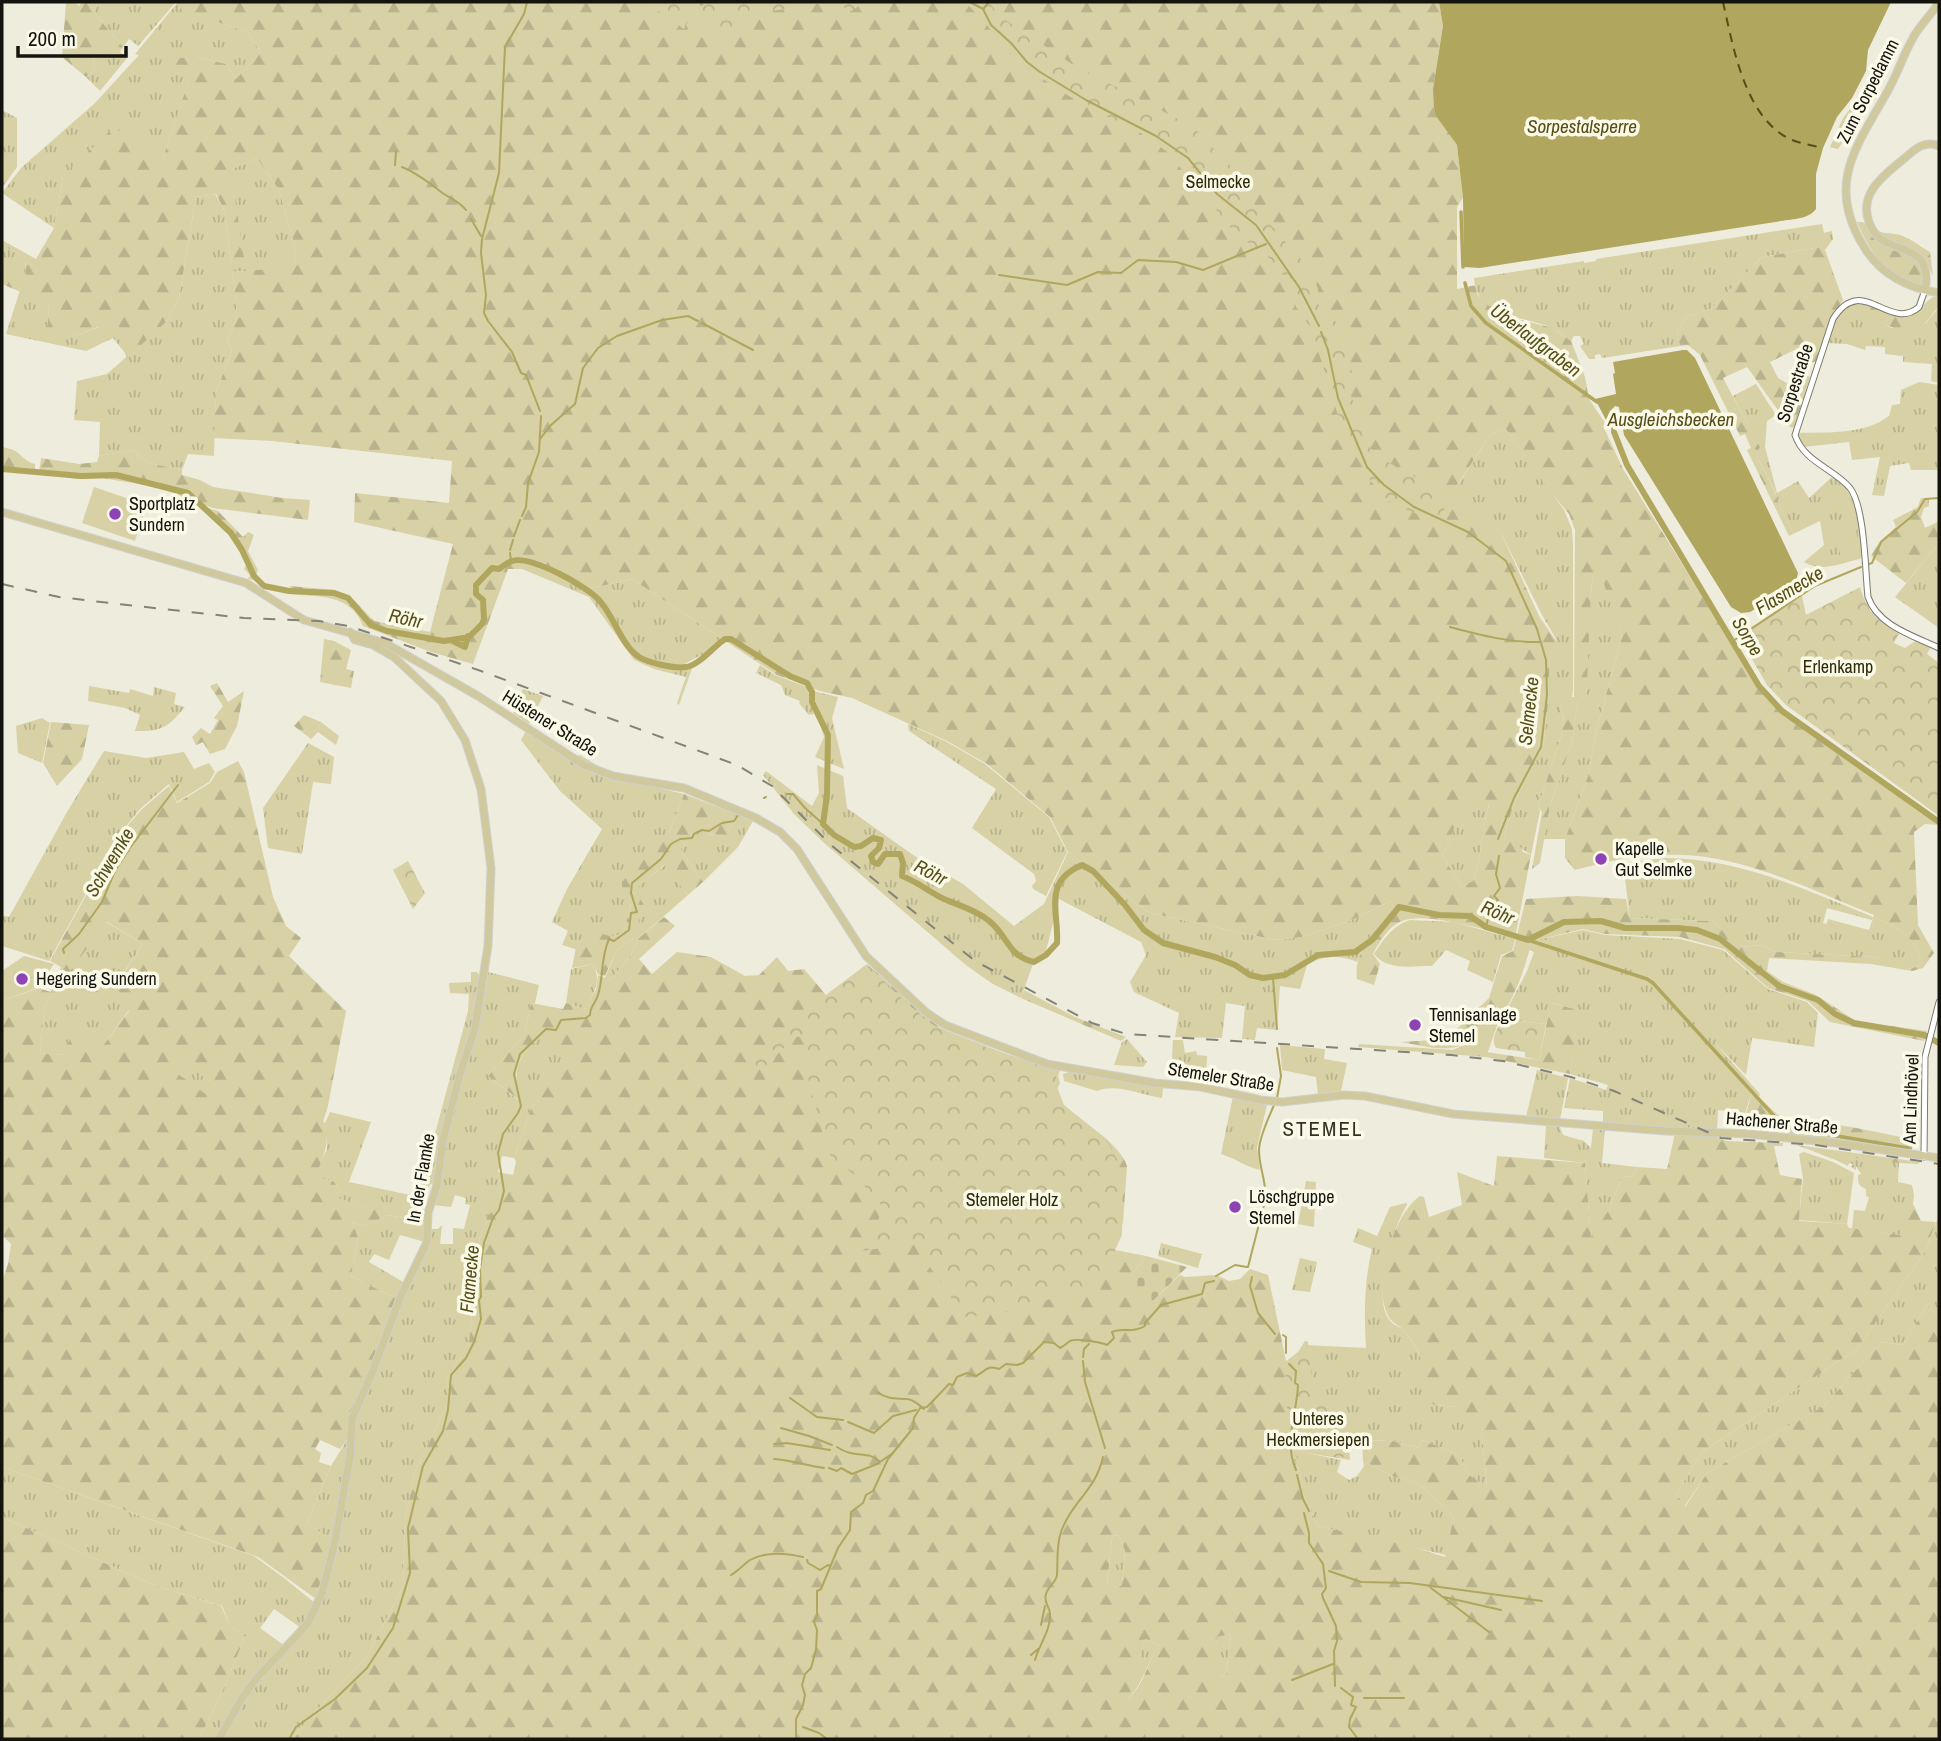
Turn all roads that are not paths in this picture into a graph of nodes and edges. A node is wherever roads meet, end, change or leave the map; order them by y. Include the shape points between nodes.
1 (1939, 2) edge
2 (1939, 146) edge
3 (1925, 290) junction
4 (1939, 293) edge
5 (2, 512) edge
6 (350, 632) junction
7 (1939, 648) edge
8 (883, 973) joint
9 (1939, 1002) edge
10 (1621, 1128) joint
11 (1924, 1157) junction
12 (1939, 1158) edge
13 (219, 1739) edge

1 - 3 main road, Zum Sorpedamm via 1916,33 1860,138 1845,181 1849,216 1869,254 1895,278
2 - 3 main road via 1929,143 1914,150 1877,182 1867,204 1868,222 1878,237 1922,262
3 - 4 main road
3 - 7 street, Sorpestraße via 1919,307 1907,314 1863,300 1840,309 1795,435 1807,454 1856,498 1873,609 1890,624
5 - 6 main road, Hüstener Straße via 246,583 304,620
6 - 8 main road, Hüstener Straße via 405,654 584,765 613,776 684,788 771,826 797,849 866,956
6 - 13 main road, In der Flamke via 355,640 394,657 438,698 465,740 481,789 491,868 488,946 480,1006 443,1140 428,1213 427,1242 352,1419 346,1481 322,1593 309,1621 242,1698
8 - 10 main road, Stemeler Straße via 945,1026 1062,1068 1201,1087 1261,1101 1365,1096 1453,1114
9 - 11 street, Am Lindhövel via 1927,1043
10 - 11 main road, Hachener Straße via 1749,1134
11 - 12 main road, Hachener Straße

